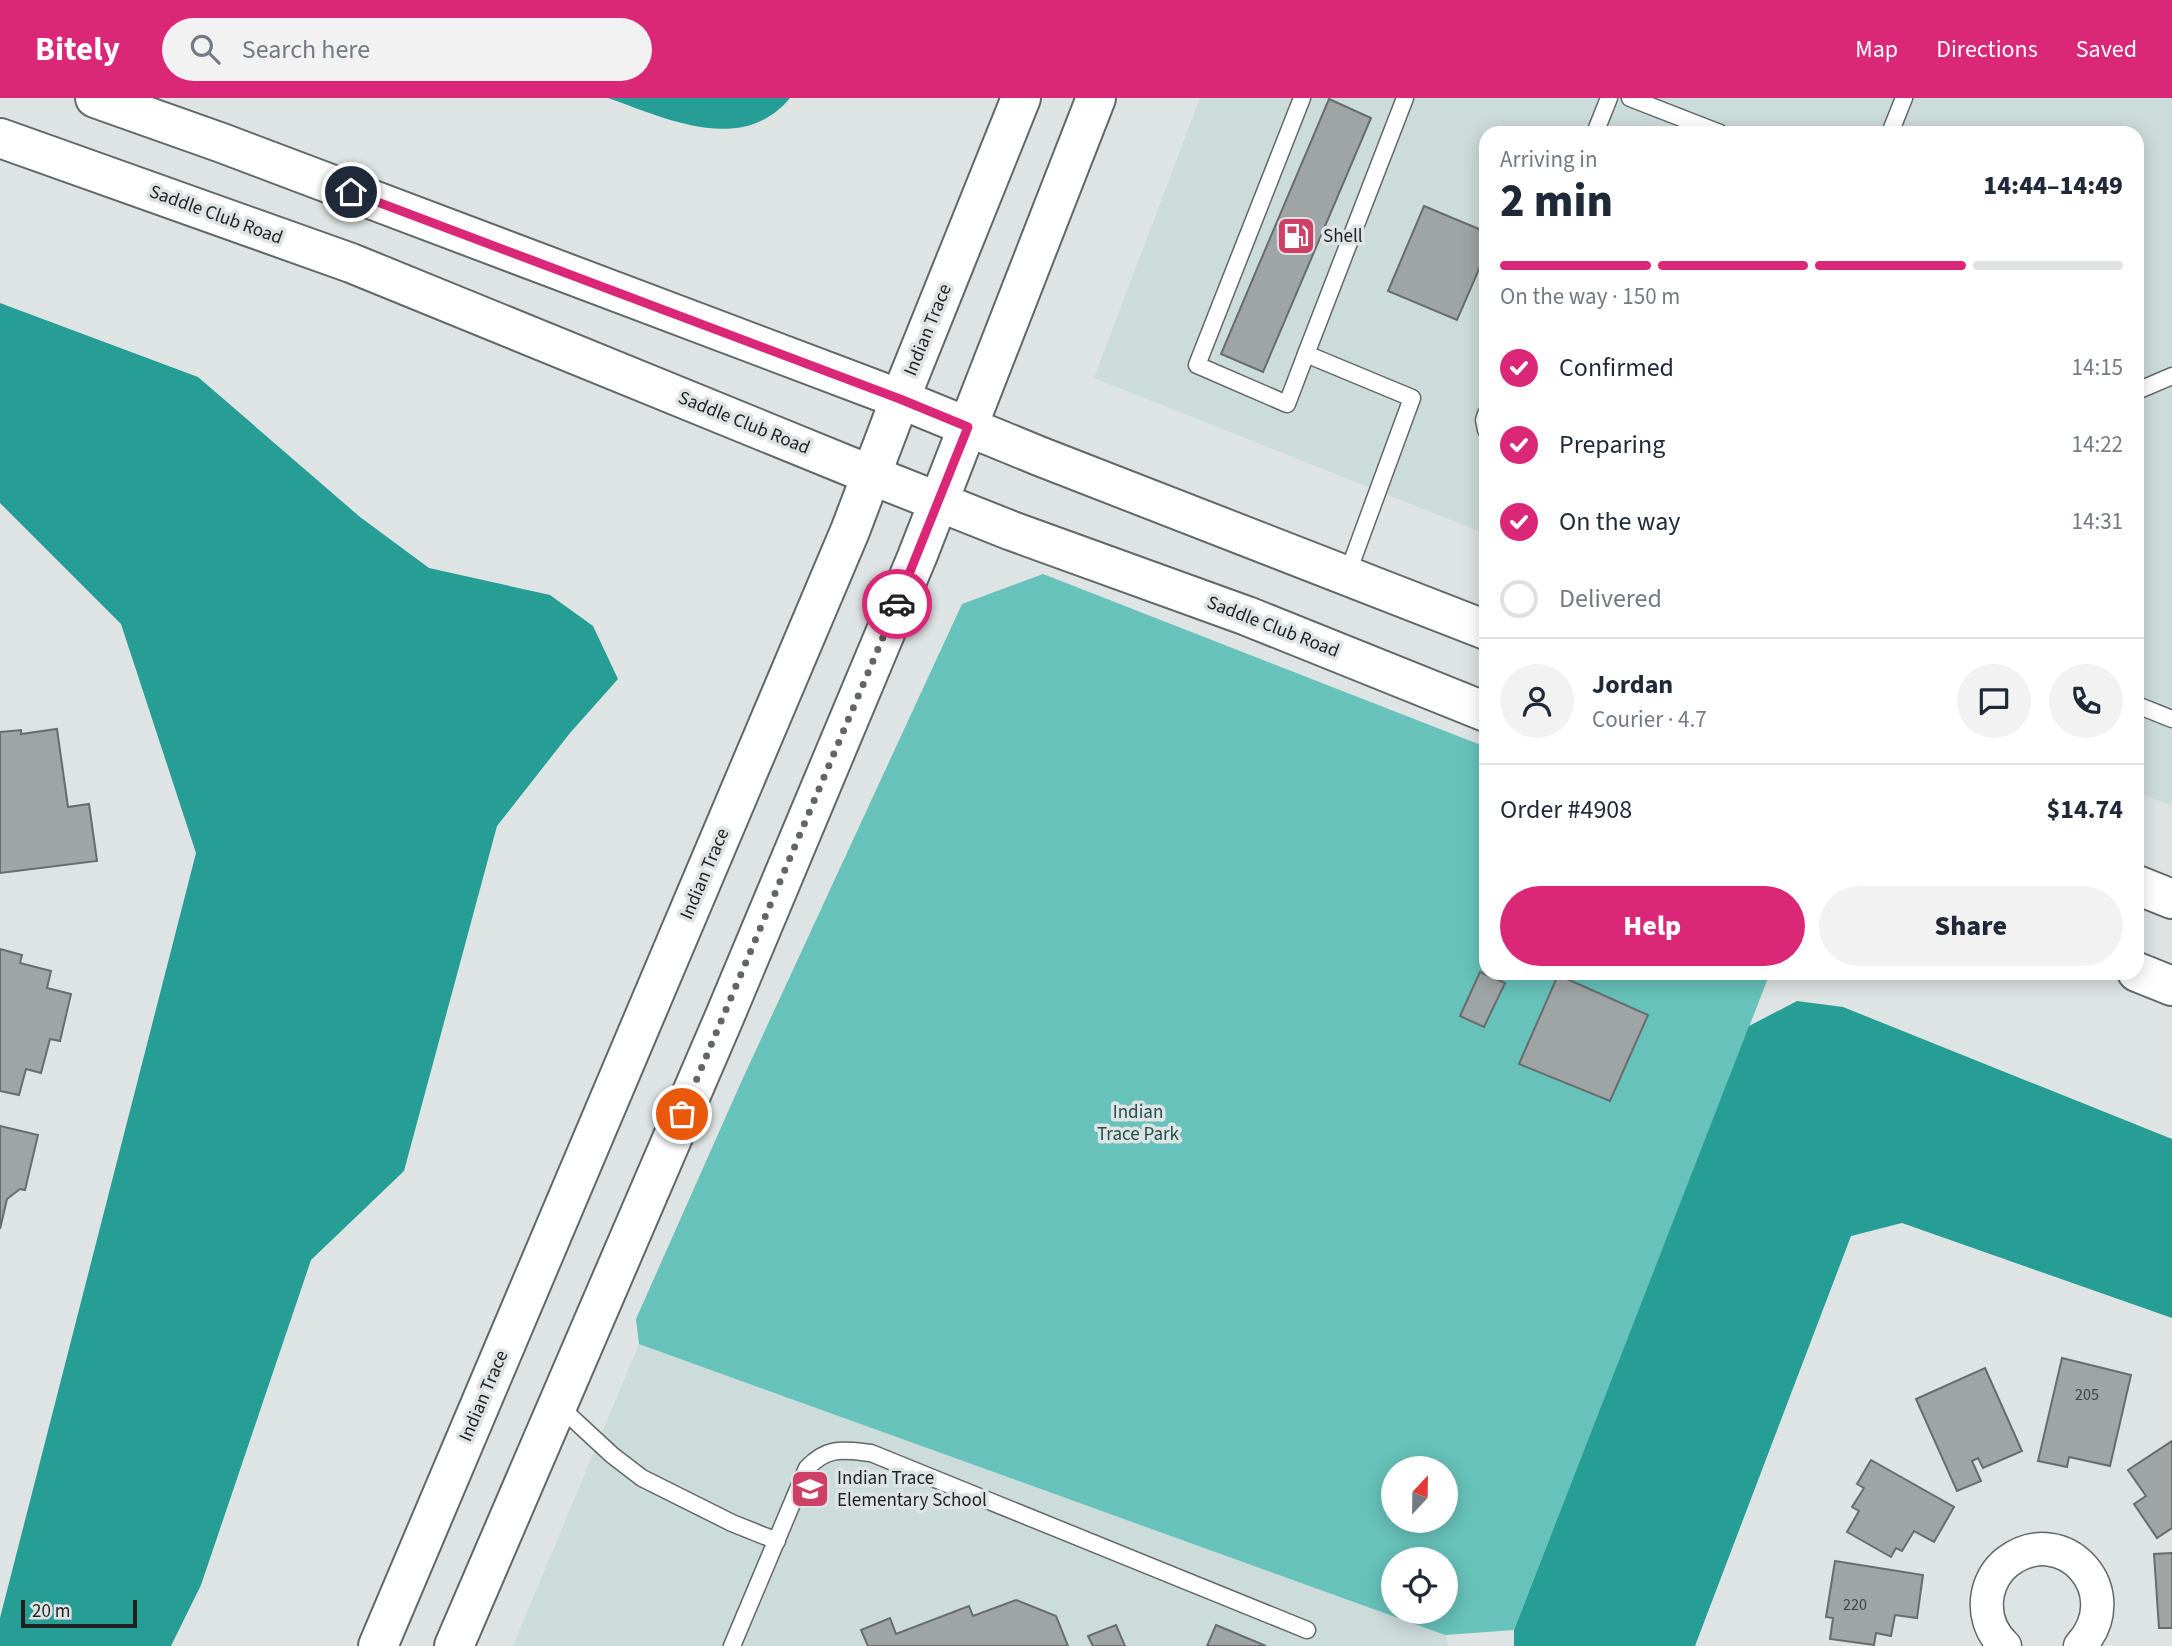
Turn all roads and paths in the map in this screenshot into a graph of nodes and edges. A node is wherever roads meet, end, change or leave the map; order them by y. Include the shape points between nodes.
1 (94, 98) edge
2 (1021, 98) edge
3 (1096, 98) edge
4 (1302, 98) edge
5 (1405, 98) edge
6 (1609, 98) edge
7 (1630, 98) edge
8 (1904, 98) edge
9 (1598, 126) edge
10 (1702, 126) edge
11 (1893, 126) edge
12 (0, 138) edge
13 (1306, 354) junction
14 (2172, 376) edge
15 (2144, 388) edge
16 (900, 399) junction
17 (968, 427) junction
18 (871, 475) junction
19 (938, 502) junction
20 (1347, 575) junction
21 (1479, 627) edge
22 (2144, 708) edge
23 (1479, 709) edge
24 (2172, 719) edge
25 (2144, 888) edge
26 (2172, 899) edge
27 (2144, 975) edge
28 (2172, 986) edge
29 (557, 1404) junction
30 (777, 1541) junction
31 (1307, 1630) dead end
32 (378, 1646) edge
33 (454, 1646) edge
34 (732, 1646) edge
35 (2005, 1646) edge
36 (2080, 1646) edge

1 - 16 main road
2 - 16 main road, Indian Trace
3 - 17 main road
4 - 13 lane via 1198,365 1287,404
5 - 13 lane
6 - 9 lane
7 - 10 lane
8 - 11 lane
12 - 18 main road, Saddle Club Road via 351,263
13 - 20 lane via 1412,398
14 - 15 lane
16 - 17 main road
16 - 18 main road, Indian Trace
17 - 19 main road
17 - 20 main road
18 - 19 main road, Saddle Club Road
18 - 32 main road, Indian Trace
19 - 23 main road, Saddle Club Road via 1247,615
19 - 29 main road via 724,1018
20 - 21 main road
22 - 24 lane
25 - 26 main road
27 - 28 main road
29 - 30 lane via 642,1478
29 - 33 main road
30 - 31 lane via 807,1468 817,1457 837,1449 871,1453
30 - 34 lane
35 - 36 street via 1988,1621 1990,1583 2016,1555 2035,1549 2069,1556 2093,1581 2097,1615

